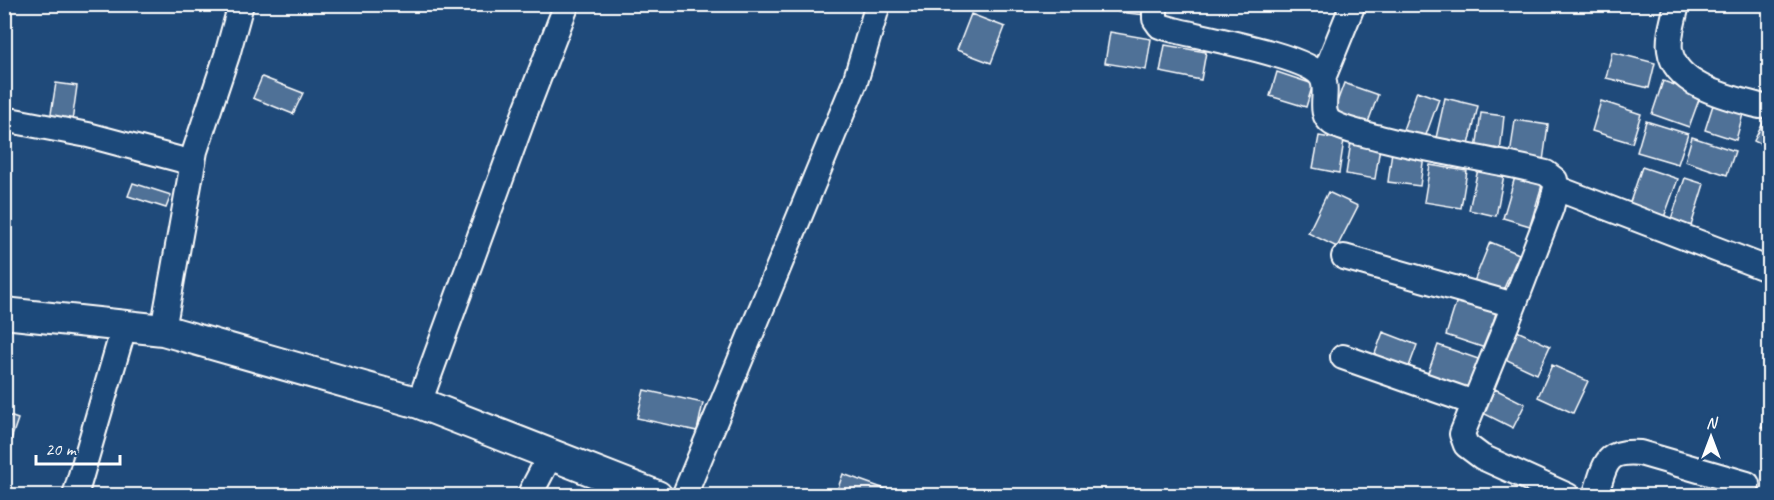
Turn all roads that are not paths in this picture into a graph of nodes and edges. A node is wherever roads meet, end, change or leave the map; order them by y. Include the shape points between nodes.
1 (241, 4) edge
2 (567, 4) edge
3 (878, 4) edge
4 (1155, 4) edge
5 (1353, 4) edge
6 (1677, 4) edge
7 (1323, 78) junction
8 (1760, 106) dead end
9 (4, 118) edge
10 (193, 163) junction
11 (1556, 188) junction
12 (1344, 257) dead end
13 (1770, 270) edge
14 (1514, 305) junction
15 (4, 312) edge
16 (124, 327) junction
17 (163, 330) junction
18 (1343, 357) dead end
19 (1474, 402) junction
20 (419, 404) junction
21 (551, 454) junction
22 (1747, 484) dead end
23 (75, 495) edge
24 (529, 495) edge
25 (657, 495) edge
26 (684, 495) edge
27 (1568, 495) edge
28 (1595, 495) edge

1 - 10 street
2 - 20 street
3 - 26 street via 855,82
4 - 7 street via 1155,19 1160,26 1276,54 1310,67
5 - 7 street
6 - 8 street via 1669,49 1682,74 1724,97
7 - 11 street via 1324,107 1331,122 1409,145 1546,173 1555,180
9 - 10 street
10 - 17 street
11 - 13 street
11 - 14 street
12 - 14 street
14 - 19 street
15 - 16 street
16 - 17 street
16 - 23 street
17 - 20 street
18 - 19 street
19 - 27 street via 1462,434 1466,445 1482,457
20 - 21 street
21 - 24 street
21 - 25 street
22 - 28 street via 1640,453 1624,452 1608,461

